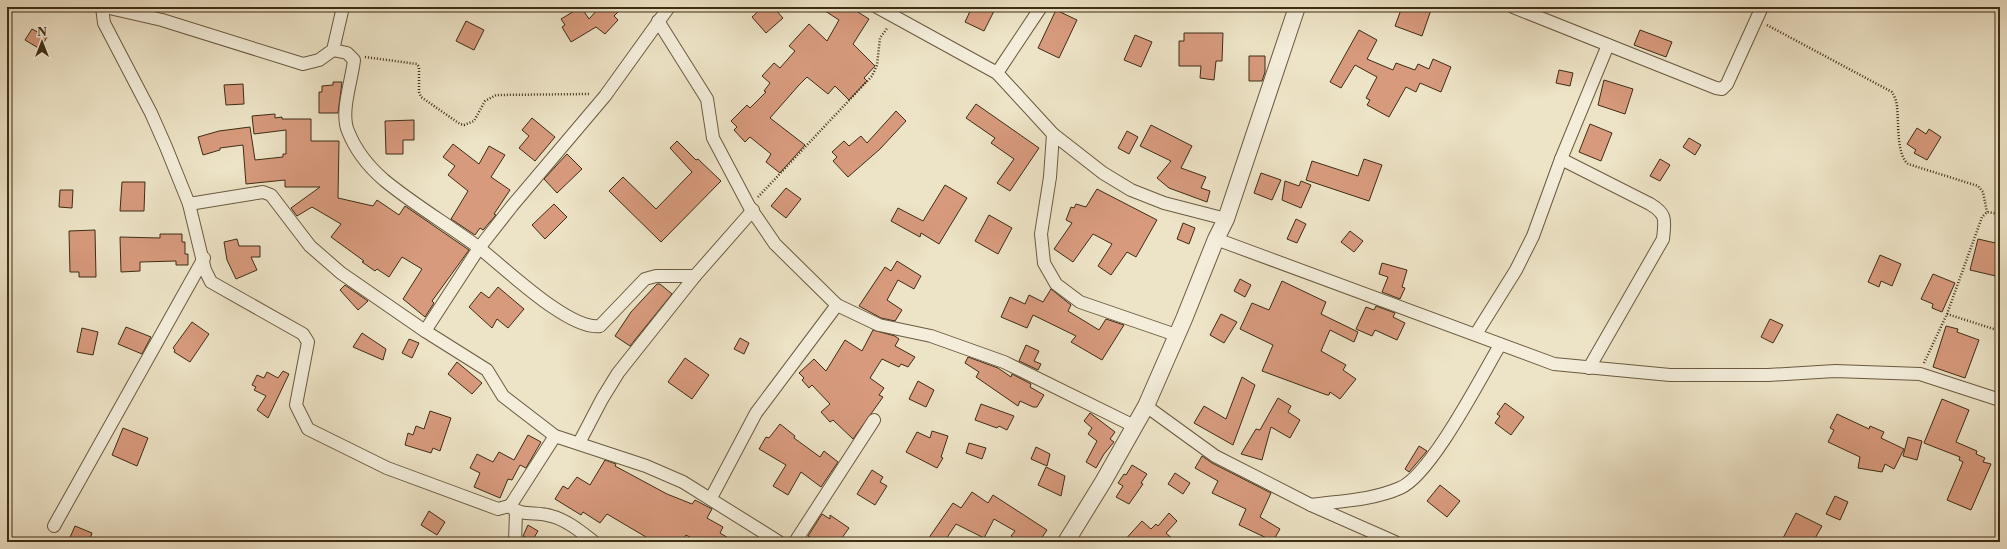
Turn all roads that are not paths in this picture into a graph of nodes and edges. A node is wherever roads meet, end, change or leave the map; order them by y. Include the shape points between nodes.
1 (103, 7) edge
2 (343, 7) edge
3 (669, 7) edge
4 (877, 7) edge
5 (1041, 7) edge
6 (1297, 7) edge
7 (1513, 7) edge
8 (1762, 7) edge
9 (658, 21) junction
10 (1608, 45) junction
11 (333, 50) junction
12 (997, 73) junction
13 (1054, 134) junction
14 (1561, 159) junction
15 (189, 204) junction
16 (751, 208) junction
17 (1226, 219) junction
18 (1216, 239) junction
19 (479, 248) junction
20 (204, 258) junction
21 (694, 276) junction
22 (838, 305) junction
23 (425, 331) junction
24 (1476, 334) junction
25 (1176, 335) junction
26 (1500, 345) junction
27 (1589, 368) junction
28 (2000, 400) edge
29 (1146, 406) junction
30 (874, 420) dead end
31 (1134, 426) junction
32 (555, 436) junction
33 (579, 443) junction
34 (711, 498) junction
35 (1311, 505) junction
36 (512, 509) junction
37 (54, 526) dead end
38 (515, 542) edge
39 (594, 542) edge
40 (779, 542) edge
41 (796, 542) edge
42 (1066, 542) edge
43 (1395, 542) edge

1 - 11 street via 162,20 303,64 319,60
1 - 15 street via 102,18 106,28 151,113
2 - 11 street
3 - 9 street
4 - 12 street
5 - 12 street
6 - 17 street
7 - 10 street
8 - 10 street via 1727,84 1722,89
9 - 16 street via 707,99 713,138
9 - 19 street via 607,94
10 - 14 street
11 - 19 street via 352,56 345,122 359,150 383,179
12 - 13 street
13 - 17 street via 1103,173 1131,190 1164,203
13 - 25 street via 1041,234 1044,263 1056,284 1080,302
14 - 24 street via 1533,236 1516,270
14 - 27 street via 1650,204 1660,210 1665,220 1663,239
15 - 20 street
15 - 23 street via 262,192 272,195 310,246 341,273
16 - 21 street
16 - 22 street via 775,244
17 - 18 street
18 - 24 street
18 - 25 street
19 - 21 street via 522,285 554,308 594,327 600,326 610,317 645,279 656,276
19 - 23 street
20 - 36 street via 211,282 303,334 307,339 296,405 305,425 312,432 402,474 490,507
20 - 37 street
21 - 33 street via 610,385
22 - 31 street via 879,325 938,338 1004,362
22 - 34 street via 756,412
23 - 32 street via 487,370 503,396
24 - 26 street
25 - 29 street
26 - 27 street via 1554,364
26 - 35 street via 1446,436 1420,473 1401,488 1377,495
27 - 28 street via 1670,375 1768,375 1835,371 1920,374
29 - 31 street
29 - 35 street via 1215,456
30 - 41 street
31 - 42 street
32 - 33 street
32 - 36 street
33 - 34 street via 646,466
34 - 40 street
35 - 43 street
36 - 38 street
36 - 39 street via 559,518

